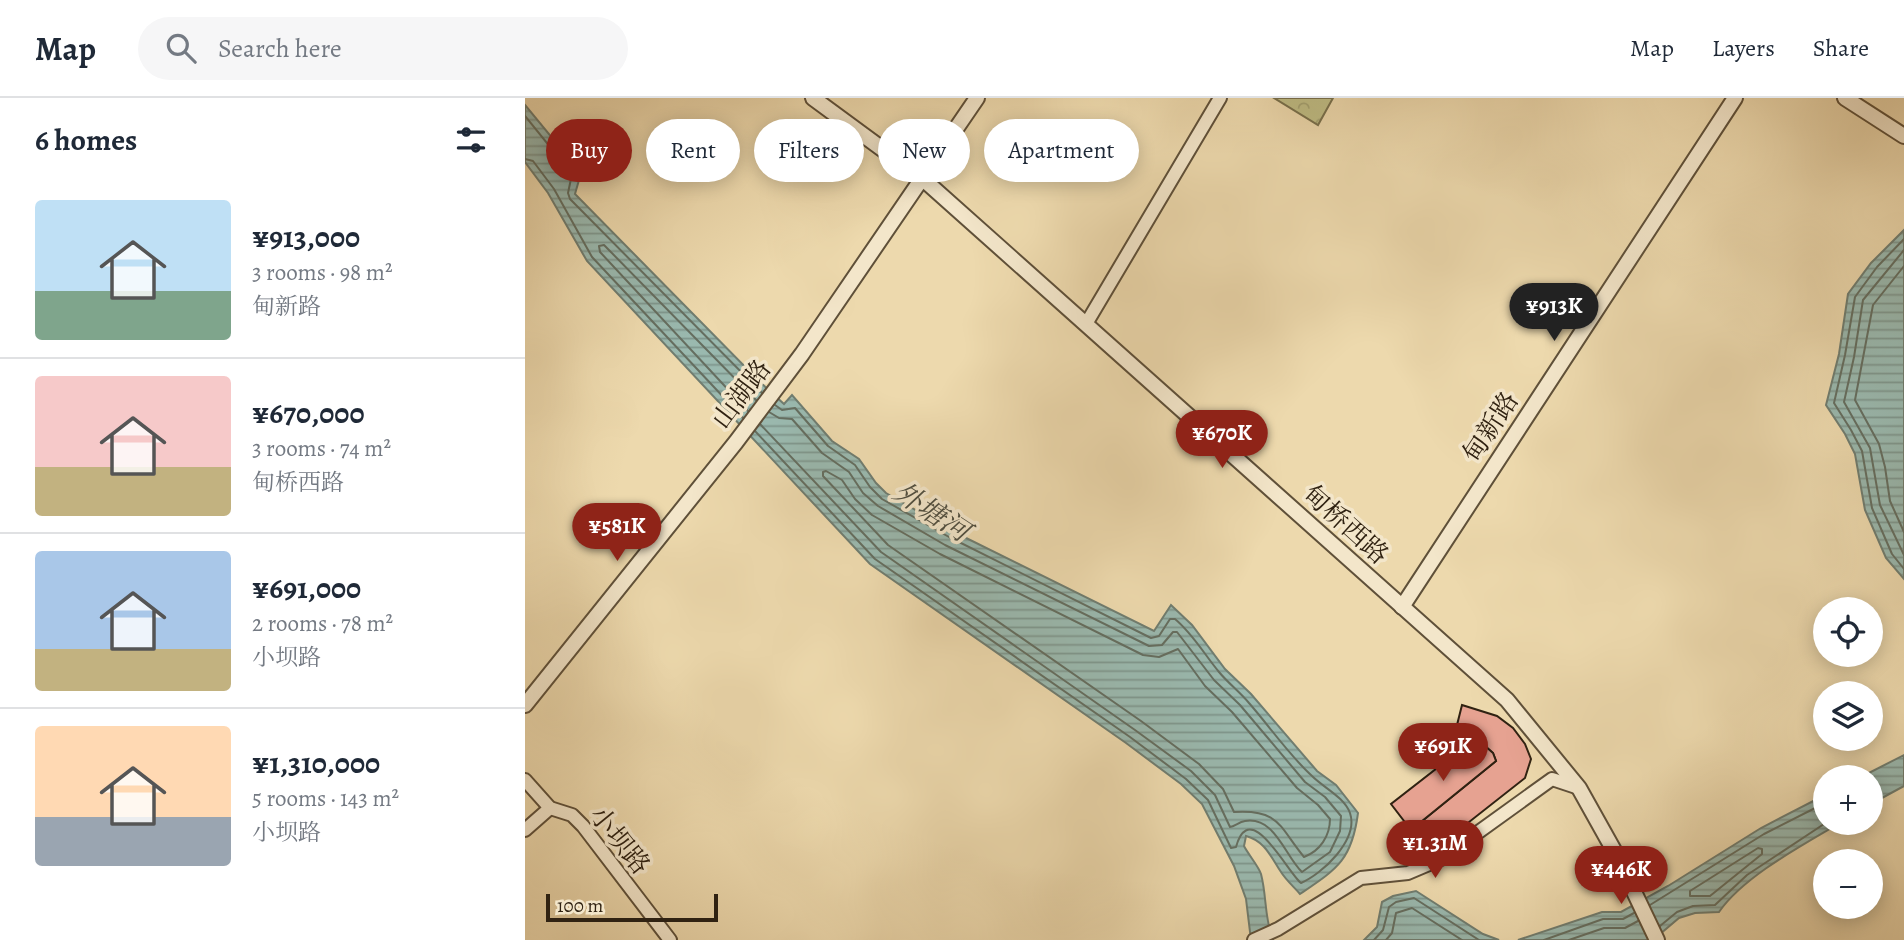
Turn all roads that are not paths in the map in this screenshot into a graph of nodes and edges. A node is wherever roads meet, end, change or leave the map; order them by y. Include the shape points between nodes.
1 (813, 98) edge
2 (977, 98) edge
3 (1220, 98) edge
4 (1735, 98) edge
5 (1845, 98) edge
6 (963, 119) edge
7 (1904, 136) edge
8 (878, 146) edge
9 (921, 182) edge
10 (926, 182) edge
11 (1086, 324) junction
12 (1402, 607) junction
13 (525, 705) edge
14 (525, 779) edge
15 (1579, 788) junction
16 (550, 808) junction
17 (525, 830) edge
18 (670, 940) edge
19 (1254, 940) edge
20 (1657, 940) edge

1 - 8 street, 甸桥西路
2 - 6 street, 山湖路
3 - 11 street
4 - 12 street, 甸新路
5 - 7 street
9 - 13 street, 山湖路 via 736,442
10 - 11 street, 甸桥西路
11 - 12 street, 甸桥西路
12 - 15 street, 甸桥西路 via 1507,700
14 - 16 street, 小坝路
15 - 19 street via 1552,779 1441,859 1408,873 1361,877
15 - 20 street, 甸桥西路
16 - 17 street
16 - 18 street, 小坝路 via 572,815 583,825

